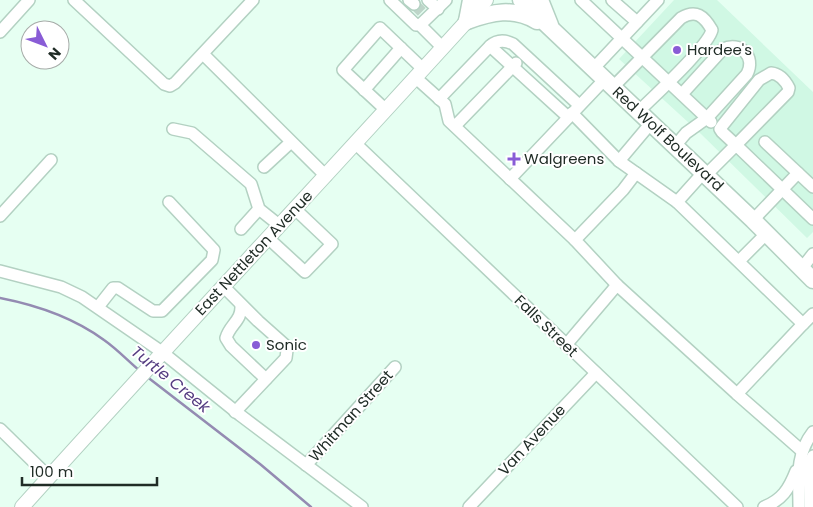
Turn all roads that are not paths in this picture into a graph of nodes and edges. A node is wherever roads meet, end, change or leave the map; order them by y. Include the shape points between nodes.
1 (29, 0) edge
2 (74, 0) edge
3 (253, 0) edge
4 (428, 0) tunnel mouth
5 (446, 0) edge
6 (471, 0) edge
7 (486, 0) edge
8 (520, 0) edge
9 (540, 0) edge
10 (581, 0) edge
11 (612, 0) edge
12 (658, 0) edge
13 (393, 1) edge
14 (438, 9) junction
15 (418, 12) edge
16 (467, 21) junction
17 (637, 22) junction
18 (552, 30) junction
19 (0, 32) edge
20 (622, 38) junction
21 (490, 46) junction
22 (400, 48) junction
23 (443, 48) junction
24 (203, 54) junction
25 (524, 54) junction
26 (643, 58) junction
27 (513, 67) junction
28 (420, 74) junction
29 (604, 78) junction
30 (668, 82) junction
31 (364, 90) junction
32 (682, 94) junction
33 (439, 99) junction
34 (386, 110) junction
35 (639, 111) junction
36 (573, 112) junction
37 (707, 118) junction
38 (651, 123) junction
39 (455, 126) junction
40 (173, 129) dead end
41 (722, 132) junction
42 (291, 142) junction
43 (765, 142) dead end
44 (356, 144) junction
45 (736, 145) junction
46 (676, 146) junction
47 (51, 160) dead end
48 (619, 161) junction
49 (264, 167) dead end
50 (636, 173) junction
51 (798, 173) junction
52 (704, 174) junction
53 (326, 176) junction
54 (510, 179) junction
55 (813, 187) edge
56 (782, 189) junction
57 (169, 202) dead end
58 (676, 202) junction
59 (259, 208) junction
60 (295, 209) junction
61 (0, 216) edge
62 (812, 219) edge
63 (753, 220) junction
64 (279, 225) junction
65 (241, 229) dead end
66 (767, 233) junction
67 (268, 238) junction
68 (575, 240) junction
69 (813, 254) edge
70 (739, 261) junction
71 (802, 268) junction
72 (0, 271) edge
73 (813, 280) edge
74 (618, 285) junction
75 (223, 286) junction
76 (241, 304) junction
77 (98, 308) junction
78 (813, 314) edge
79 (803, 324) junction
80 (566, 345) junction
81 (162, 352) junction
82 (395, 367) dead end
83 (596, 373) junction
84 (266, 378) junction
85 (737, 394) junction
86 (235, 412) junction
87 (0, 429) edge
88 (813, 432) edge
89 (807, 461) edge
90 (306, 465) junction
91 (49, 477) junction
92 (805, 506) edge
93 (22, 507) edge
94 (362, 507) edge
95 (469, 507) edge
96 (738, 507) edge
97 (764, 507) edge

1 - 19 street
2 - 24 street via 164,84 170,86 175,83
3 - 24 street
4 - 14 street
5 - 14 street
6 - 16 highway
7 - 16 main road, East Nettleton Avenue
8 - 18 highway, Red Wolf Boulevard
9 - 18 highway
10 - 20 street
11 - 17 street
12 - 17 street
13 - 15 street via 416,25
14 - 15 street
15 - 23 street
16 - 18 highway via 503,11 519,13
16 - 23 main road, East Nettleton Avenue
17 - 20 street
18 - 29 highway, Red Wolf Boulevard
20 - 26 street
20 - 29 street
21 - 25 street via 507,41
21 - 27 street
21 - 33 street
22 - 28 street
22 - 31 street
22 - 31 street via 380,28 349,63 343,70
23 - 28 main road, East Nettleton Avenue
24 - 42 street
25 - 27 street
25 - 36 street
26 - 29 street
26 - 30 street
26 - 30 street via 681,18 690,13 702,17 712,30 710,35
27 - 36 street
27 - 39 street
28 - 33 street
28 - 34 main road, East Nettleton Avenue
29 - 35 highway, Red Wolf Boulevard
29 - 36 street
30 - 32 street
30 - 35 street
31 - 34 street
32 - 37 street
32 - 37 street via 723,49 736,46 743,50 749,58 747,74
33 - 39 street via 445,104 449,121
34 - 44 main road, East Nettleton Avenue
35 - 38 highway, Red Wolf Boulevard
36 - 48 street
36 - 54 street
37 - 41 street
37 - 46 street via 686,133
38 - 46 highway, Red Wolf Boulevard
38 - 48 street
39 - 54 street
40 - 59 street via 192,133 251,184
41 - 45 street
41 - 45 street via 722,126 759,80 767,74 776,74 785,81 788,92
42 - 49 street
42 - 53 street
43 - 51 street
44 - 53 main road, East Nettleton Avenue
44 - 80 street, Falls Street
45 - 52 street
45 - 56 street
46 - 52 highway, Red Wolf Boulevard
47 - 61 street
48 - 50 street
50 - 58 street
50 - 68 street
51 - 55 street
51 - 56 street
52 - 58 street
52 - 63 highway, Red Wolf Boulevard
53 - 60 main road, East Nettleton Avenue
54 - 68 street
56 - 62 street
56 - 63 street
57 - 77 street via 214,250 212,260 162,311 153,311 118,288 113,288
58 - 70 street
59 - 64 street
59 - 65 street
60 - 64 main road, East Nettleton Avenue
60 - 67 street via 332,244 305,272
63 - 66 highway, Red Wolf Boulevard
64 - 67 main road, East Nettleton Avenue
66 - 70 street
66 - 71 highway, Red Wolf Boulevard
67 - 75 main road, East Nettleton Avenue
68 - 74 street
69 - 71 street
70 - 79 street
71 - 73 highway, Red Wolf Boulevard
72 - 77 street via 61,287
74 - 80 street
74 - 85 street
75 - 76 street
75 - 81 main road, East Nettleton Avenue
76 - 84 street via 239,319 228,330 226,338
76 - 84 street via 287,350 286,358
77 - 81 street
78 - 79 street
79 - 85 street
80 - 83 street, Falls Street
81 - 86 street
81 - 91 main road, East Nettleton Avenue
82 - 90 street, Whitman Street
83 - 95 street, Van Avenue
83 - 96 street, Falls Street
84 - 86 street
85 - 89 street
86 - 90 street
87 - 91 street
88 - 89 street via 807,439
89 - 92 street
89 - 97 street via 775,503
90 - 94 street
91 - 93 main road, East Nettleton Avenue

